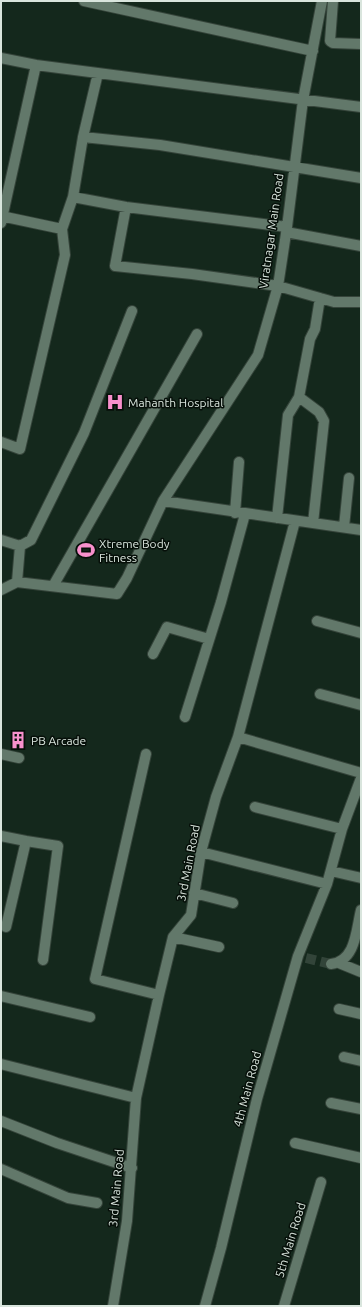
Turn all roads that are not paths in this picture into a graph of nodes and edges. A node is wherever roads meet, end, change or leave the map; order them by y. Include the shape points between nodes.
1 (84, 1) edge
2 (333, 1) edge
3 (321, 6) edge
4 (332, 12) junction
5 (361, 44) edge
6 (313, 51) junction
7 (1, 58) edge
8 (36, 65) junction
9 (98, 74) junction
10 (303, 100) junction
11 (361, 107) edge
12 (83, 137) junction
13 (293, 167) junction
14 (361, 178) edge
15 (73, 197) junction
16 (126, 207) junction
17 (1, 218) edge
18 (62, 230) junction
19 (287, 230) junction
20 (361, 246) edge
21 (278, 286) junction
22 (320, 298) junction
23 (361, 302) edge
24 (132, 311) dead end
25 (197, 334) dead end
26 (299, 397) junction
27 (1, 442) edge
28 (239, 462) dead end
29 (349, 478) dead end
30 (164, 501) junction
31 (240, 513) junction
32 (277, 518) junction
33 (295, 521) junction
34 (313, 523) junction
35 (344, 527) junction
36 (361, 530) edge
37 (1, 540) edge
38 (20, 546) junction
39 (17, 582) junction
40 (53, 586) junction
41 (1, 590) edge
42 (317, 621) dead end
43 (361, 633) edge
44 (209, 639) junction
45 (153, 654) dead end
46 (320, 694) dead end
47 (361, 705) edge
48 (184, 717) dead end
49 (238, 738) junction
50 (1, 754) edge
51 (146, 754) dead end
52 (19, 758) dead end
53 (361, 773) edge
54 (361, 778) edge
55 (255, 808) dead end
56 (342, 829) junction
57 (1, 836) edge
58 (26, 841) junction
59 (201, 852) junction
60 (331, 871) junction
61 (361, 878) edge
62 (327, 884) junction
63 (194, 893) junction
64 (233, 903) dead end
65 (361, 910) edge
66 (6, 928) dead end
67 (173, 937) junction
68 (219, 947) dead end
69 (43, 960) dead end
70 (361, 972) edge
71 (159, 995) junction
72 (1, 996) edge
73 (339, 1009) dead end
74 (361, 1014) edge
75 (90, 1017) dead end
76 (344, 1057) dead end
77 (361, 1061) edge
78 (1, 1064) edge
79 (136, 1098) junction
80 (331, 1103) dead end
81 (361, 1109) edge
82 (1, 1121) edge
83 (295, 1143) dead end
84 (361, 1158) edge
85 (1, 1168) edge
86 (132, 1168) junction
87 (321, 1182) dead end
88 (97, 1203) dead end
89 (113, 1306) edge
90 (205, 1306) edge
91 (284, 1306) edge

1 - 6 street
2 - 4 street
3 - 4 street
3 - 6 street, Viratnagar Main Road
4 - 5 street via 331,42
6 - 10 street, Viratnagar Main Road
7 - 8 street
8 - 9 street
8 - 17 street
9 - 10 street
9 - 12 street
10 - 11 street
10 - 13 street, Viratnagar Main Road
12 - 13 street via 160,145
12 - 15 street
13 - 14 street
13 - 19 street, Viratnagar Main Road
15 - 16 street
15 - 18 street
16 - 19 street
16 - 21 street via 115,266
17 - 18 street
18 - 27 street via 65,255 20,449
19 - 20 street
19 - 21 street, Viratnagar Main Road
21 - 22 street
21 - 30 street, Viratnagar Main Road via 258,355
22 - 23 street via 334,302
22 - 26 street
24 - 38 street via 84,433 31,540
25 - 40 street
26 - 32 street via 288,414
26 - 34 street via 319,412 324,421
28 - 31 street
29 - 35 street
30 - 31 street
30 - 40 street, Viratnagar Main Road via 118,594
31 - 32 street
31 - 44 street
32 - 33 street
33 - 34 street
33 - 49 street, 3rd Main Road
34 - 35 street
35 - 36 street
37 - 38 street
38 - 39 street
39 - 40 street, Viratnagar Main Road
39 - 41 street
42 - 43 street
44 - 45 street via 167,627
44 - 48 street
46 - 47 street
49 - 53 street
49 - 59 street, 3rd Main Road via 216,797
50 - 52 street
51 - 71 street via 95,979
54 - 56 street, 4th Main Road
55 - 56 street
56 - 60 street, 4th Main Road
57 - 58 street
58 - 66 street
58 - 69 street via 58,846
59 - 62 street
59 - 63 street, 3rd Main Road
60 - 61 street
60 - 62 street, 4th Main Road
62 - 90 street, 4th Main Road via 257,1100
63 - 64 street
63 - 67 street, 3rd Main Road via 191,916
65 - 70 street via 348,958 335,964
67 - 68 street
67 - 71 street, 3rd Main Road
71 - 79 street, 3rd Main Road
72 - 75 street
73 - 74 street
76 - 77 street
78 - 79 street
79 - 86 street, 3rd Main Road
80 - 81 street
82 - 86 street
83 - 84 street
85 - 88 street via 68,1198
86 - 89 street, 3rd Main Road via 127,1221
87 - 91 street, 5th Main Road

